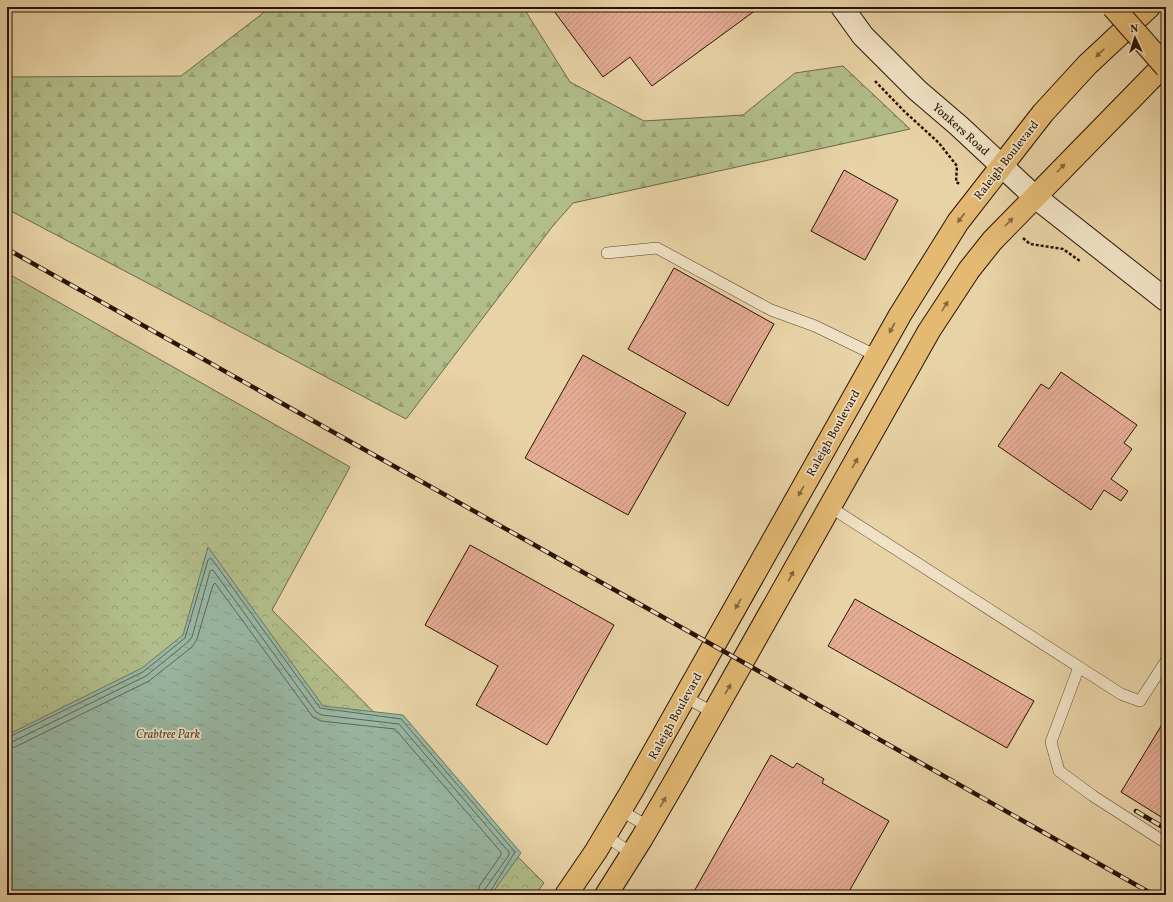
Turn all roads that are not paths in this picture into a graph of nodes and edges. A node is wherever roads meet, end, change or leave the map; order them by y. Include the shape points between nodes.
1 (842, 7) edge
2 (1114, 7) edge
3 (1149, 7) edge
4 (1166, 63) edge
5 (1166, 67) edge
6 (1002, 165) junction
7 (1034, 196) junction
8 (608, 254) dead end
9 (1166, 300) edge
10 (877, 356) junction
11 (830, 507) junction
12 (1166, 660) edge
13 (1079, 667) junction
14 (685, 697) junction
15 (714, 713) junction
16 (620, 810) junction
17 (649, 827) junction
18 (605, 836) junction
19 (1166, 843) edge
20 (633, 854) junction
21 (566, 895) edge
22 (606, 895) edge

1 - 6 street, Yonkers Road via 862,36
2 - 5 main road, bridge
3 -> 6 main road, Raleigh Boulevard via 1086,65 1043,113
7 -> 4 main road
6 - 7 street, Yonkers Road
6 -> 10 main road, Raleigh Boulevard via 936,254
7 - 9 street, Yonkers Road
11 -> 7 main road via 949,300 992,241
8 - 10 lane via 657,248 771,310 815,326
10 -> 14 main road, Raleigh Boulevard
11 - 13 lane
15 -> 11 main road
12 - 13 lane via 1140,701 1121,694
13 - 19 lane via 1052,742 1059,771
14 - 15 lane
14 - 16 main road, Raleigh Boulevard
17 -> 15 main road
16 - 17 lane
16 - 18 main road, Raleigh Boulevard
17 - 20 main road
18 - 20 lane
18 - 21 main road, Raleigh Boulevard
20 - 22 main road

